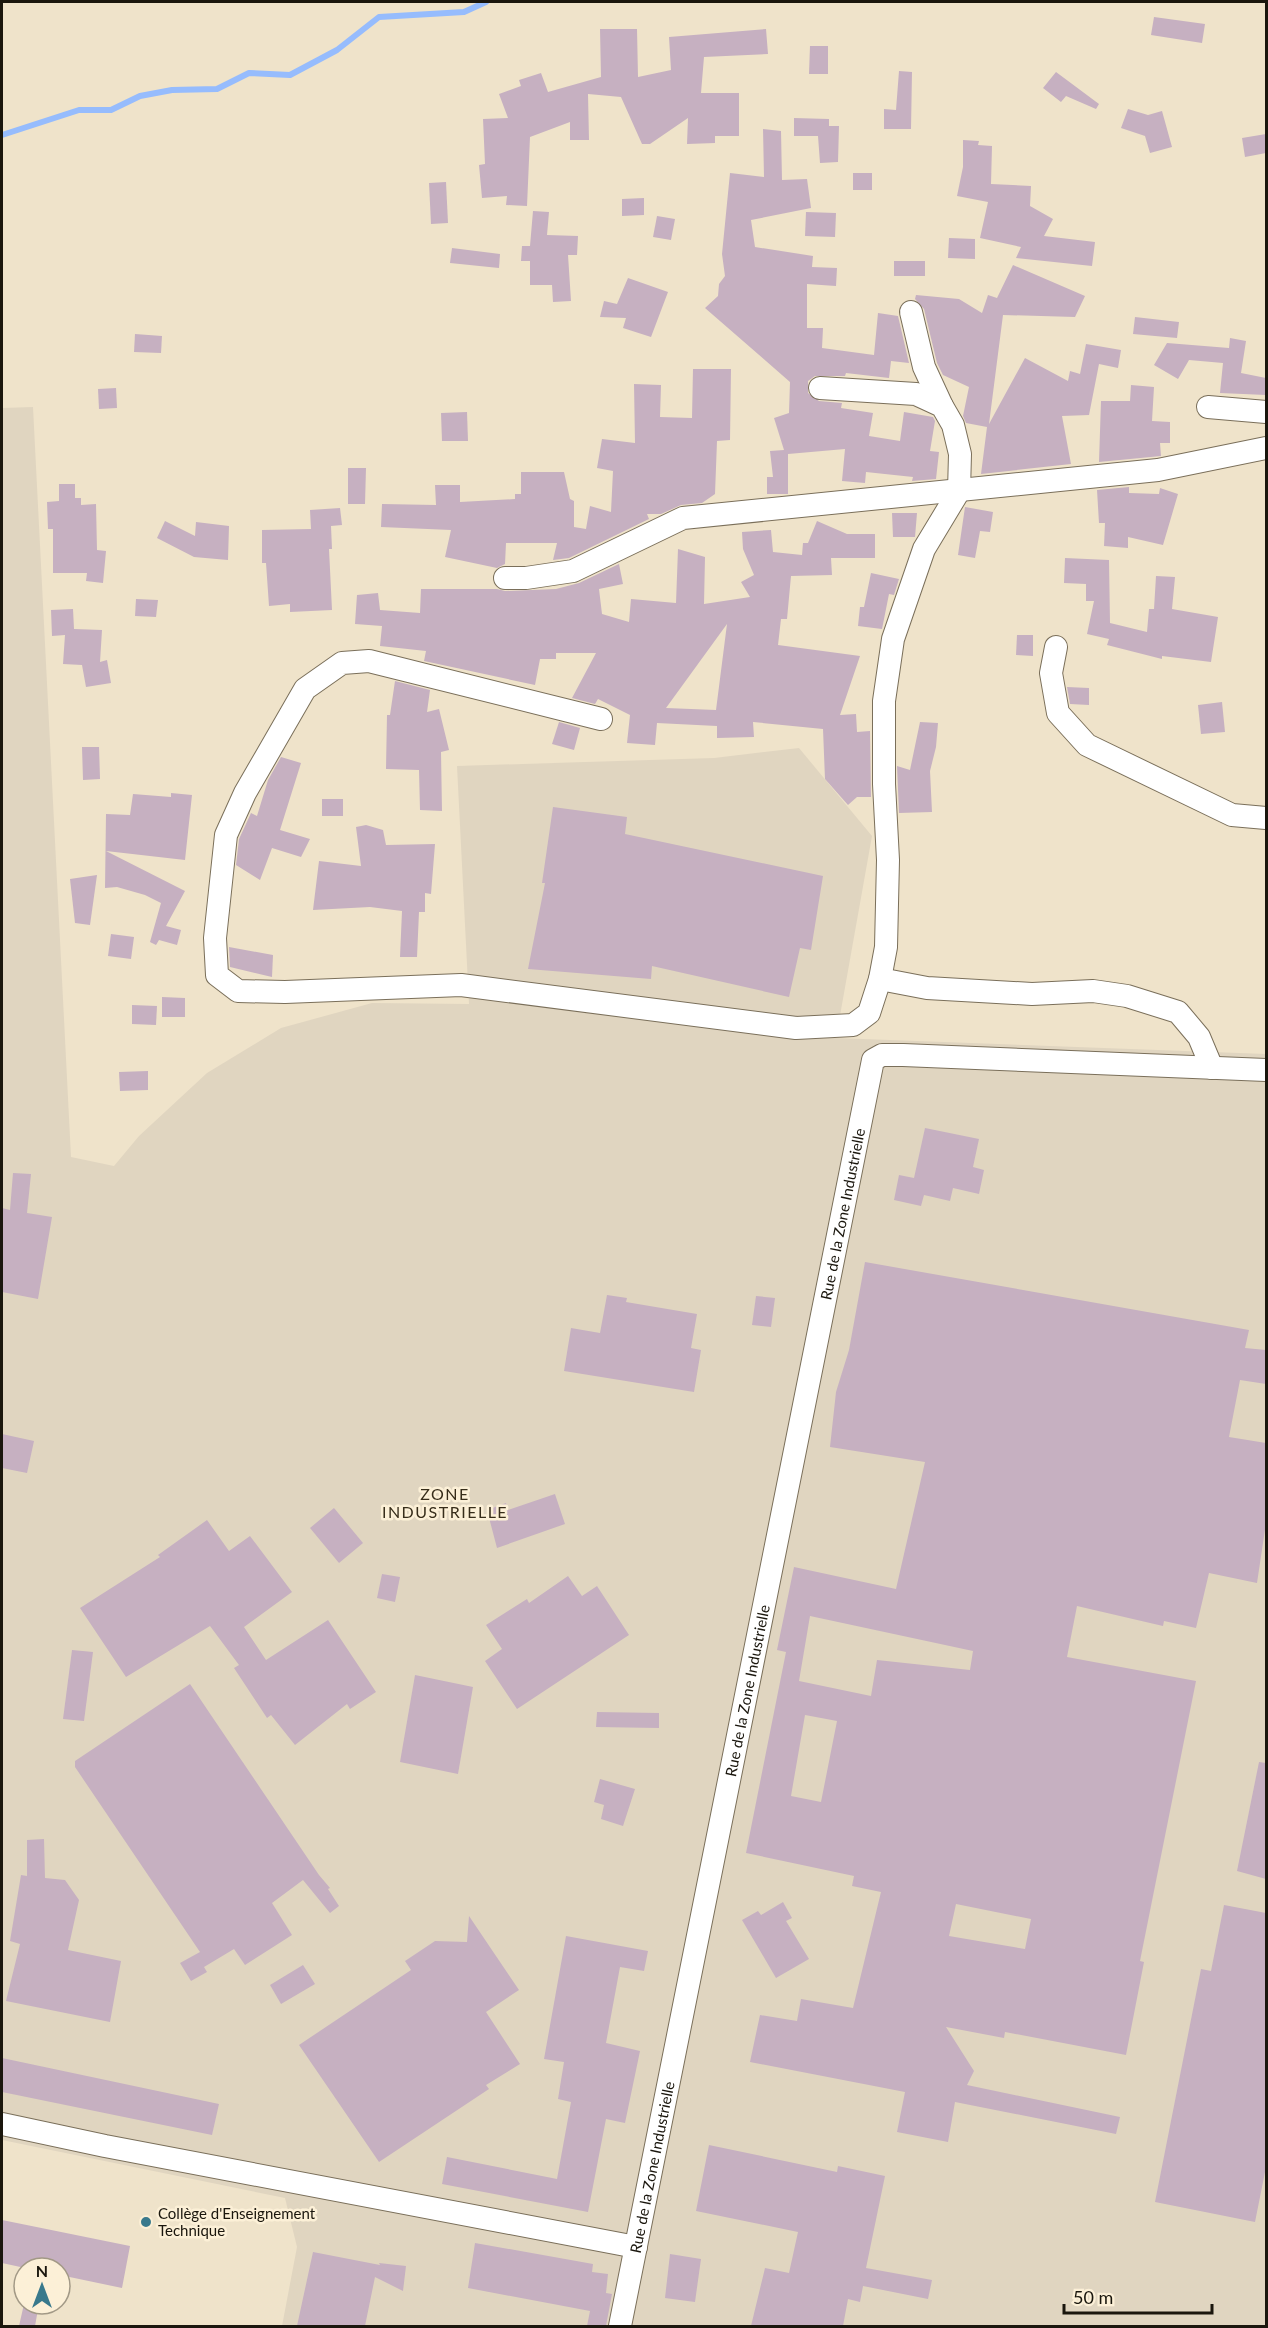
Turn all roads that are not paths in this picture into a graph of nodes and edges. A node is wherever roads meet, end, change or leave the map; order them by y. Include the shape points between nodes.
1 (911, 312) dead end
2 (820, 388) dead end
3 (942, 406) junction
4 (1208, 407) dead end
5 (1266, 412) edge
6 (1266, 448) edge
7 (959, 491) junction
8 (505, 578) dead end
9 (1056, 646) dead end
10 (601, 719) dead end
11 (1266, 818) edge
12 (880, 979) junction
13 (1212, 1068) junction
14 (1266, 1070) edge
15 (2, 2124) edge
16 (636, 2247) junction
17 (621, 2326) edge

1 - 3 street via 924,367
2 - 3 street via 916,394
3 - 7 street via 953,425 960,454
4 - 5 street
6 - 7 street via 1158,470
7 - 8 street via 683,518 573,571
7 - 12 street via 924,549 893,639 884,701 888,860 886,947
9 - 11 street via 1052,673 1058,713 1087,745 1232,815
10 - 12 street via 369,661 342,663 305,689 244,793 226,835 215,938 217,975 238,991 460,985 796,1028 853,1025 869,1013
12 - 13 street via 937,989 1032,994 1093,991 1127,996 1178,1012 1199,1037
13 - 14 street
13 - 16 street, Rue de la Zone Industrielle via 903,1055 877,1056 871,1066
15 - 16 street
16 - 17 street, Rue de la Zone Industrielle

